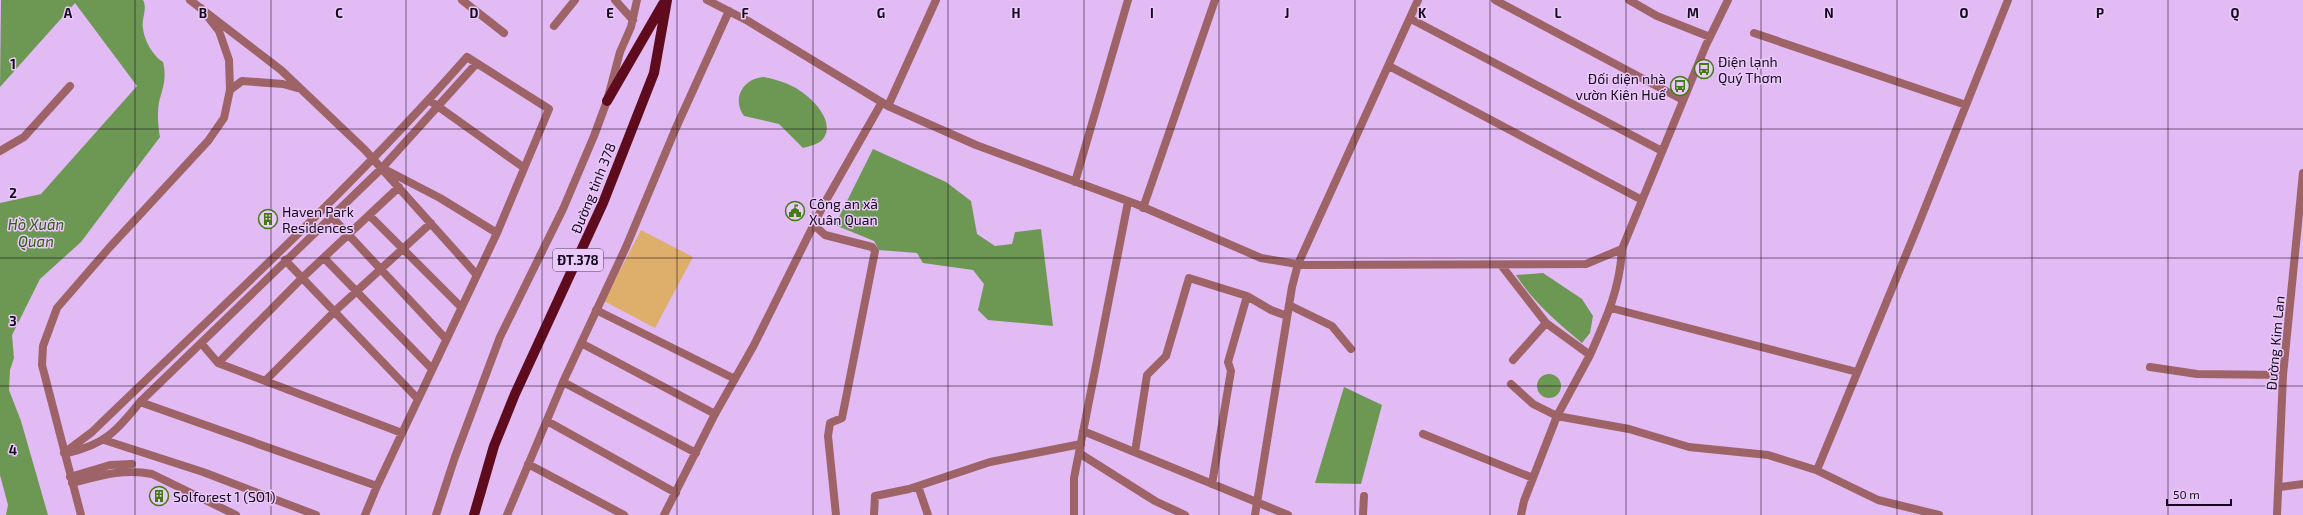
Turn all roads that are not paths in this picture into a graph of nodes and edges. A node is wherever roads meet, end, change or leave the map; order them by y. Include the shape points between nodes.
1 (190, 0) edge
2 (462, 0) edge
3 (575, 0) edge
4 (615, 0) edge
5 (637, 0) edge
6 (666, 0) edge
7 (707, 0) edge
8 (936, 0) edge
9 (1128, 0) edge
10 (1215, 0) edge
11 (1418, 0) edge
12 (1495, 0) edge
13 (1629, 0) edge
14 (1728, 0) edge
15 (2008, 0) edge
16 (201, 8) junction
17 (729, 11) junction
18 (1411, 19) junction
19 (633, 20) junction
20 (554, 26) dead end
21 (504, 33) dead end
22 (1754, 33) dead end
23 (1710, 37) junction
24 (476, 64) junction
25 (1389, 66) junction
26 (70, 86) dead end
27 (230, 90) junction
28 (301, 90) junction
29 (429, 100) junction
30 (1683, 100) junction
31 (607, 101) junction
32 (885, 104) junction
33 (1966, 105) junction
34 (439, 107) junction
35 (0, 151) edge
36 (1662, 151) junction
37 (372, 158) junction
38 (524, 167) junction
39 (382, 168) junction
40 (2303, 175) edge
41 (1075, 182) junction
42 (399, 187) junction
43 (1642, 200) junction
44 (1128, 202) junction
45 (1143, 208) junction
46 (369, 215) junction
47 (331, 216) junction
48 (431, 223) junction
49 (814, 225) junction
50 (497, 233) junction
51 (348, 234) junction
52 (403, 249) junction
53 (1622, 249) junction
54 (324, 258) junction
55 (285, 260) junction
56 (1298, 264) junction
57 (1502, 265) junction
58 (381, 269) junction
59 (476, 274) junction
60 (302, 278) junction
61 (357, 292) junction
62 (1247, 296) junction
63 (1289, 306) junction
64 (461, 307) junction
65 (1611, 308) junction
66 (596, 310) junction
67 (335, 311) junction
68 (1288, 316) junction
69 (1546, 322) junction
70 (446, 339) junction
71 (201, 343) junction
72 (581, 343) junction
73 (1351, 349) dead end
74 (1590, 355) junction
75 (1513, 360) dead end
76 (218, 363) junction
77 (2150, 367) dead end
78 (432, 368) junction
79 (1857, 372) junction
80 (2283, 375) junction
81 (735, 379) junction
82 (265, 381) junction
83 (563, 382) junction
84 (1511, 384) dead end
85 (418, 399) junction
86 (140, 402) junction
87 (715, 414) junction
88 (1557, 416) junction
89 (547, 421) junction
90 (1083, 431) junction
91 (402, 433) junction
92 (1423, 434) dead end
93 (104, 440) junction
94 (1080, 448) junction
95 (1135, 452) junction
96 (64, 453) junction
97 (696, 453) junction
98 (132, 464) dead end
99 (528, 464) junction
100 (1817, 470) junction
101 (1533, 478) junction
102 (71, 480) junction
103 (1212, 484) junction
104 (2303, 484) edge
105 (377, 486) junction
106 (918, 486) junction
107 (2280, 487) junction
108 (676, 493) junction
109 (1364, 496) dead end
110 (1258, 503) junction
111 (510, 514) edge
112 (81, 515) edge
113 (236, 515) edge
114 (316, 515) edge
115 (365, 515) edge
116 (436, 515) edge
117 (474, 515) edge
118 (624, 515) edge
119 (664, 515) edge
120 (836, 515) edge
121 (874, 515) edge
122 (928, 515) edge
123 (1074, 515) edge
124 (1185, 515) edge
125 (1255, 515) edge
126 (1288, 515) edge
127 (1363, 515) edge
128 (1521, 515) edge
129 (1938, 515) edge
130 (2277, 515) edge

1 - 16 street
2 - 21 street
3 - 20 street
4 - 19 street
5 - 19 street
6 - 31 main road
6 - 117 main road, Đường tỉnh 378 / ĐT.378 via 654,73 603,203 515,394 494,446
7 - 17 street
8 - 32 street
9 - 41 street
10 - 45 street
11 - 18 street
12 - 30 street
13 - 23 street via 1657,16
14 - 23 street
15 - 33 street
16 - 27 street via 215,25 224,43 229,60
16 - 28 street via 258,51
17 - 32 street
17 - 66 street
18 - 25 street
18 - 36 street
19 - 31 street via 620,52
22 - 33 street
23 - 30 street
24 - 29 street via 466,57
24 - 34 street
24 - 38 street via 549,109
25 - 43 street
25 - 56 street
26 - 35 street via 24,137
27 - 28 street via 242,81 283,84
27 - 96 street via 224,118 208,141 57,308 43,346 42,365
28 - 37 street
29 - 34 street
29 - 37 street
30 - 36 street
31 - 116 street via 563,209 500,337
32 - 41 street via 976,146
32 - 49 street
33 - 79 street
34 - 38 street
34 - 39 street
36 - 43 street
37 - 39 street
37 - 96 street via 98,426
38 - 50 street
39 - 42 street
39 - 47 street
39 - 50 street via 440,198
40 - 80 street, Đường Kim Lan
41 - 44 street
42 - 46 street
42 - 48 street
43 - 53 street
44 - 45 street
44 - 90 street
45 - 56 street via 1260,258
46 - 51 street
46 - 52 street
47 - 51 street
47 - 55 street
48 - 52 street
48 - 59 street
49 - 81 street
49 - 120 street via 825,235 872,247 875,251 842,418 830,423 828,436
50 - 59 street
51 - 54 street
51 - 58 street
52 - 58 street
52 - 64 street
53 - 57 street via 1586,264
53 - 65 street via 1621,267
54 - 60 street
54 - 61 street
55 - 60 street
55 - 71 street
56 - 57 street
56 - 63 street
57 - 69 street
58 - 61 street
58 - 70 street
59 - 64 street
60 - 67 street
60 - 76 street
61 - 67 street
61 - 78 street
62 - 68 street via 1271,310
62 - 95 street via 1189,278 1166,356 1147,374
62 - 103 street via 1228,362 1231,371
63 - 68 street
63 - 73 street via 1332,326
64 - 70 street
65 - 74 street
65 - 79 street
66 - 72 street
66 - 81 street
67 - 82 street
67 - 85 street
68 - 110 street
69 - 74 street
69 - 75 street
70 - 78 street
71 - 76 street
71 - 86 street
72 - 83 street
72 - 87 street
74 - 88 street
76 - 82 street
77 - 80 street via 2197,374
78 - 85 street
79 - 100 street
80 - 107 street, Đường Kim Lan
81 - 87 street
82 - 91 street
83 - 89 street
83 - 97 street
84 - 88 street via 1533,404
85 - 91 street
86 - 93 street
86 - 105 street
87 - 97 street
88 - 100 street via 1629,429 1689,447 1768,455
88 - 101 street
89 - 99 street
89 - 108 street
90 - 94 street
90 - 95 street
91 - 105 street
92 - 101 street
93 - 96 street via 87,448
93 - 114 street via 202,472
94 - 106 street via 990,462
94 - 123 street via 1074,478
94 - 124 street via 1154,501
95 - 103 street
96 - 102 street
97 - 108 street
98 - 102 street via 110,465
99 - 111 street
99 - 118 street
100 - 129 street via 1878,500
101 - 128 street
102 - 112 street
102 - 113 street via 112,472 140,471 152,474
103 - 110 street
104 - 107 street
105 - 115 street
106 - 121 street via 875,496
106 - 122 street
107 - 130 street, Đường Kim Lan
108 - 119 street
109 - 127 street
110 - 125 street
110 - 126 street

